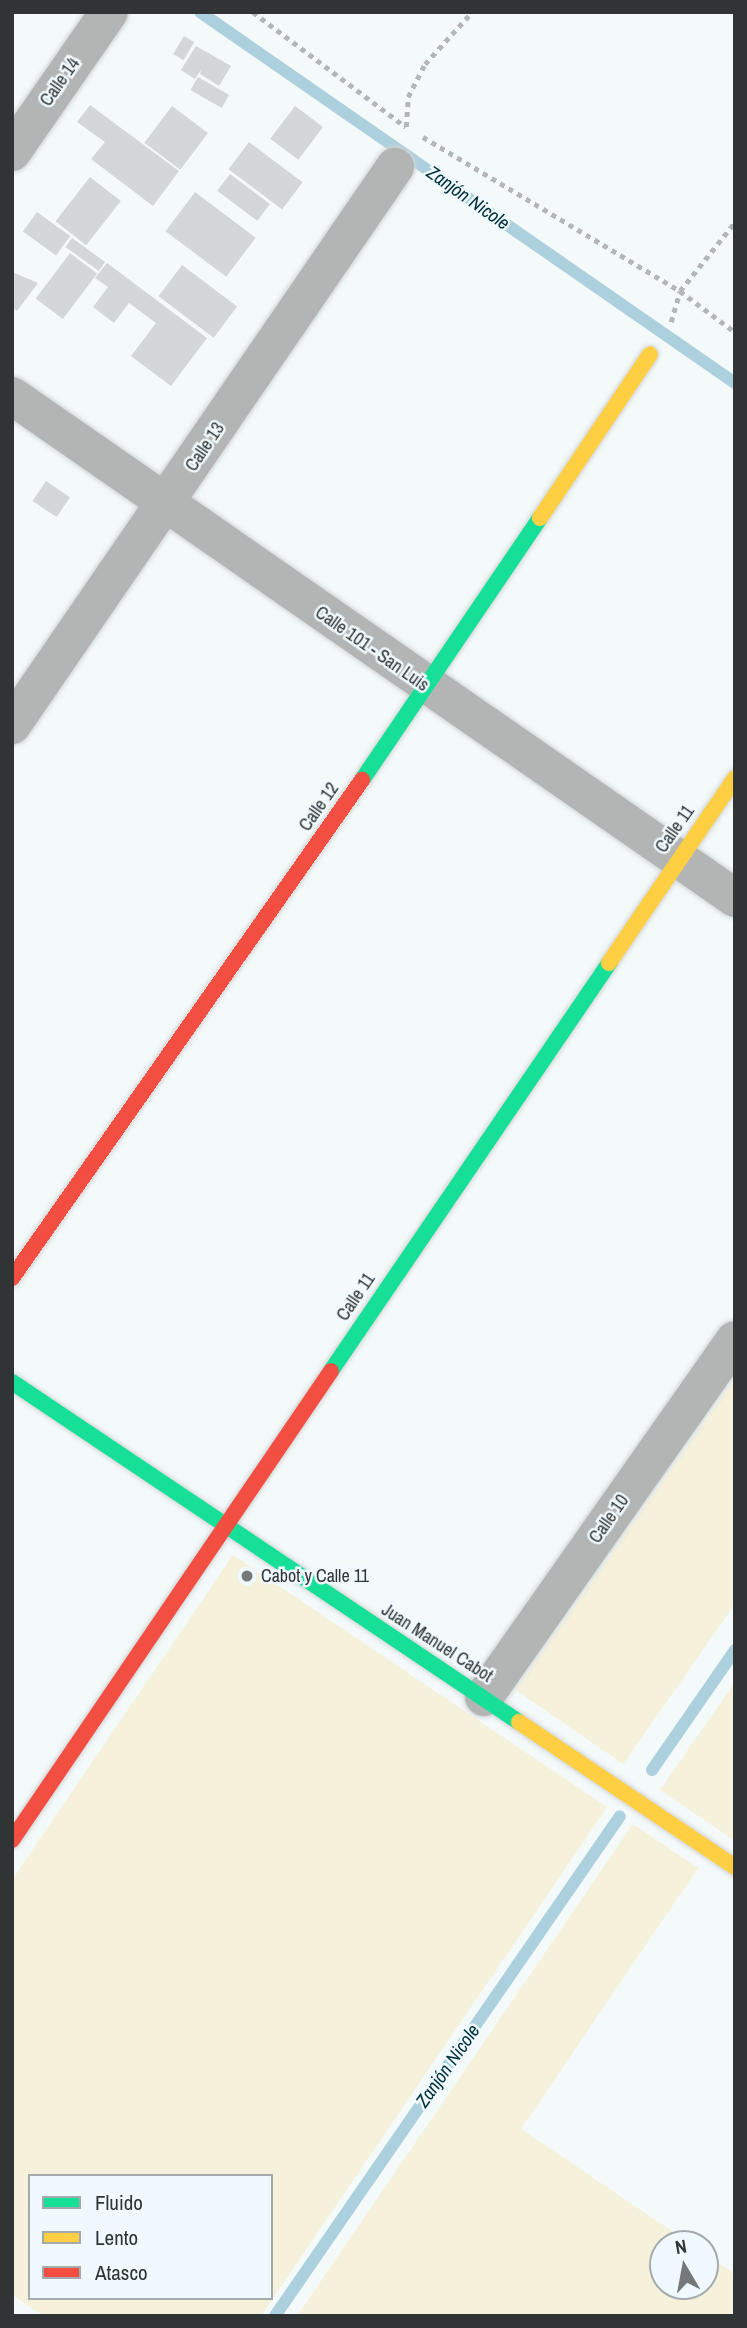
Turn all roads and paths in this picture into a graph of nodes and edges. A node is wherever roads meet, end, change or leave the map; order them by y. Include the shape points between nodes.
1 (109, 12) edge
2 (253, 12) edge
3 (472, 12) edge
4 (406, 128) junction
5 (12, 152) edge
6 (395, 167) dead end
7 (735, 222) edge
8 (680, 291) junction
9 (678, 313) dead end
10 (735, 332) edge
11 (650, 354) dead end
12 (12, 396) edge
13 (165, 506) junction
14 (426, 687) junction
15 (12, 725) edge
16 (735, 778) edge
17 (676, 860) junction
18 (735, 898) edge
19 (12, 1278) edge
20 (735, 1340) edge
21 (12, 1382) edge
22 (224, 1526) junction
23 (484, 1697) junction
24 (12, 1840) edge
25 (735, 1867) edge

1 - 5 street, Calle 14
2 - 4 path
3 - 4 path via 425,64 408,97
4 - 8 path
6 - 13 street, Calle 13
7 - 8 path
8 - 9 path
8 - 10 path
11 - 14 street, Calle 12
12 - 13 street, Calle 101 - San Luis
13 - 14 street, Calle 101 - San Luis
13 - 15 street, Calle 13
14 - 17 street, Calle 101 - San Luis
14 - 19 street, Calle 12
16 - 17 street, Calle 11
17 - 18 street, Calle 101 - San Luis
17 - 22 street, Calle 11
20 - 23 street, Calle 10
21 - 22 street, Juan Manuel Cabot
22 - 23 street, Juan Manuel Cabot
22 - 24 street, Calle 11
23 - 25 street, Juan Manuel Cabot

